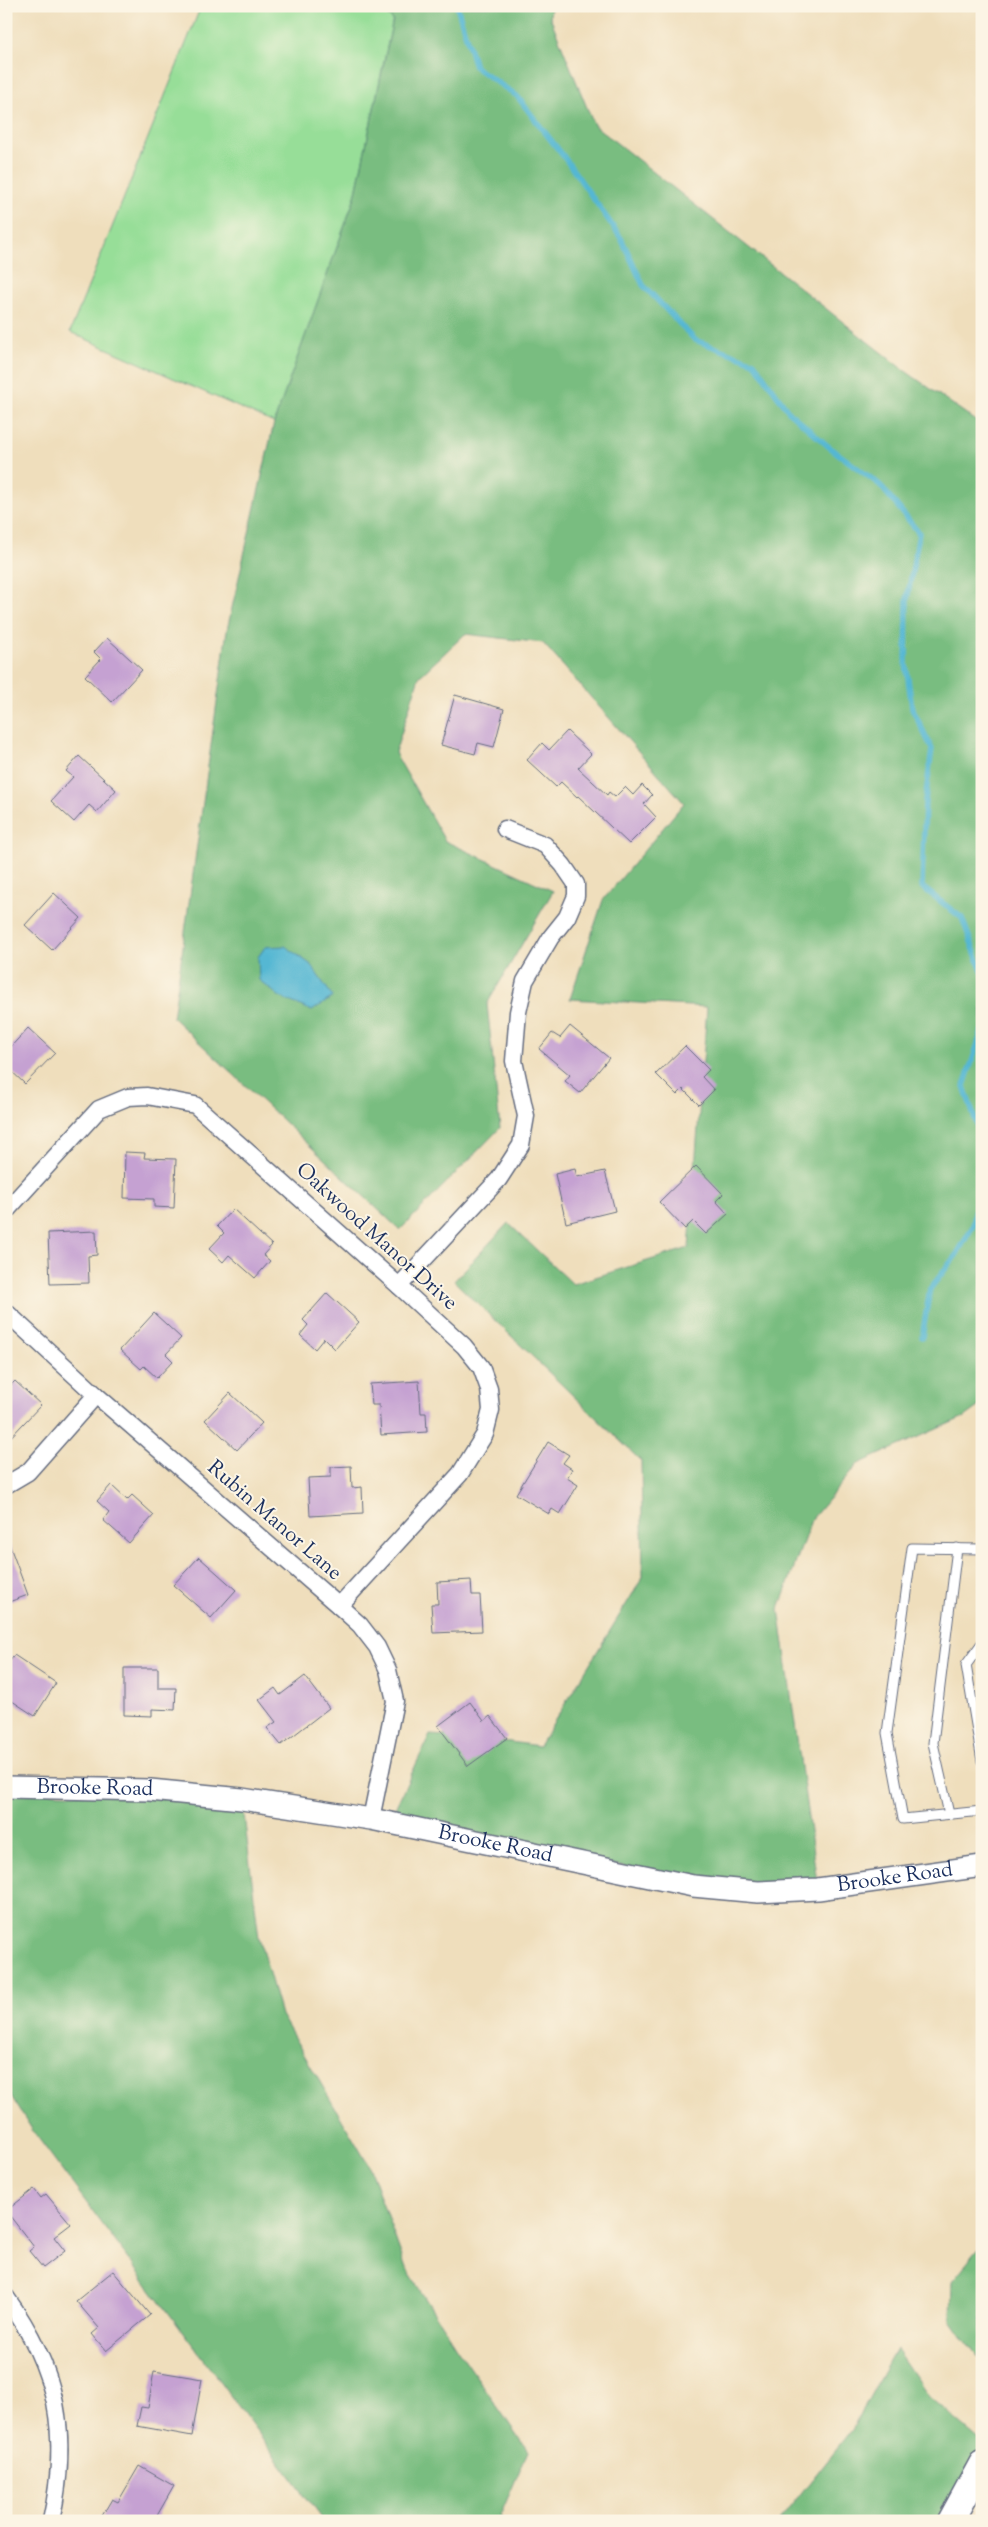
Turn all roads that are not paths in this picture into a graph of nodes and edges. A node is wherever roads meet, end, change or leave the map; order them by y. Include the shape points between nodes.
1 (505, 829) dead end
2 (6, 1211) edge
3 (400, 1286) junction
4 (6, 1312) edge
5 (96, 1395) junction
6 (6, 1485) edge
7 (957, 1548) junction
8 (982, 1549) edge
9 (339, 1606) junction
10 (982, 1643) edge
11 (982, 1761) edge
12 (6, 1787) edge
13 (982, 1811) edge
14 (949, 1814) junction
15 (371, 1819) junction
16 (982, 1866) edge
17 (6, 2298) edge
18 (982, 2464) edge
19 (51, 2521) edge
20 (951, 2521) edge

1 - 3 street via 545,845 576,884 576,896 567,917 525,981 520,1004 514,1061 526,1116 521,1145 499,1179
2 - 3 street, Oakwood Manor Drive via 99,1109 128,1097 147,1096 195,1105
3 - 9 street, Oakwood Manor Drive via 482,1367 491,1410 485,1434 460,1474
4 - 5 street, Rubin Manor Lane
5 - 6 street via 28,1472
5 - 9 street, Rubin Manor Lane
7 - 8 lane
7 - 14 lane via 933,1743
7 - 14 lane via 912,1548 887,1733 903,1819
9 - 15 street, Rubin Manor Lane via 378,1647 388,1670 395,1701
10 - 11 lane via 966,1665
12 - 15 street, Brooke Road via 150,1790 242,1799
13 - 14 lane
15 - 16 street, Brooke Road via 693,1886 758,1892 818,1889
17 - 19 street via 37,2349 50,2382 58,2417 61,2450 59,2485
18 - 20 main road

